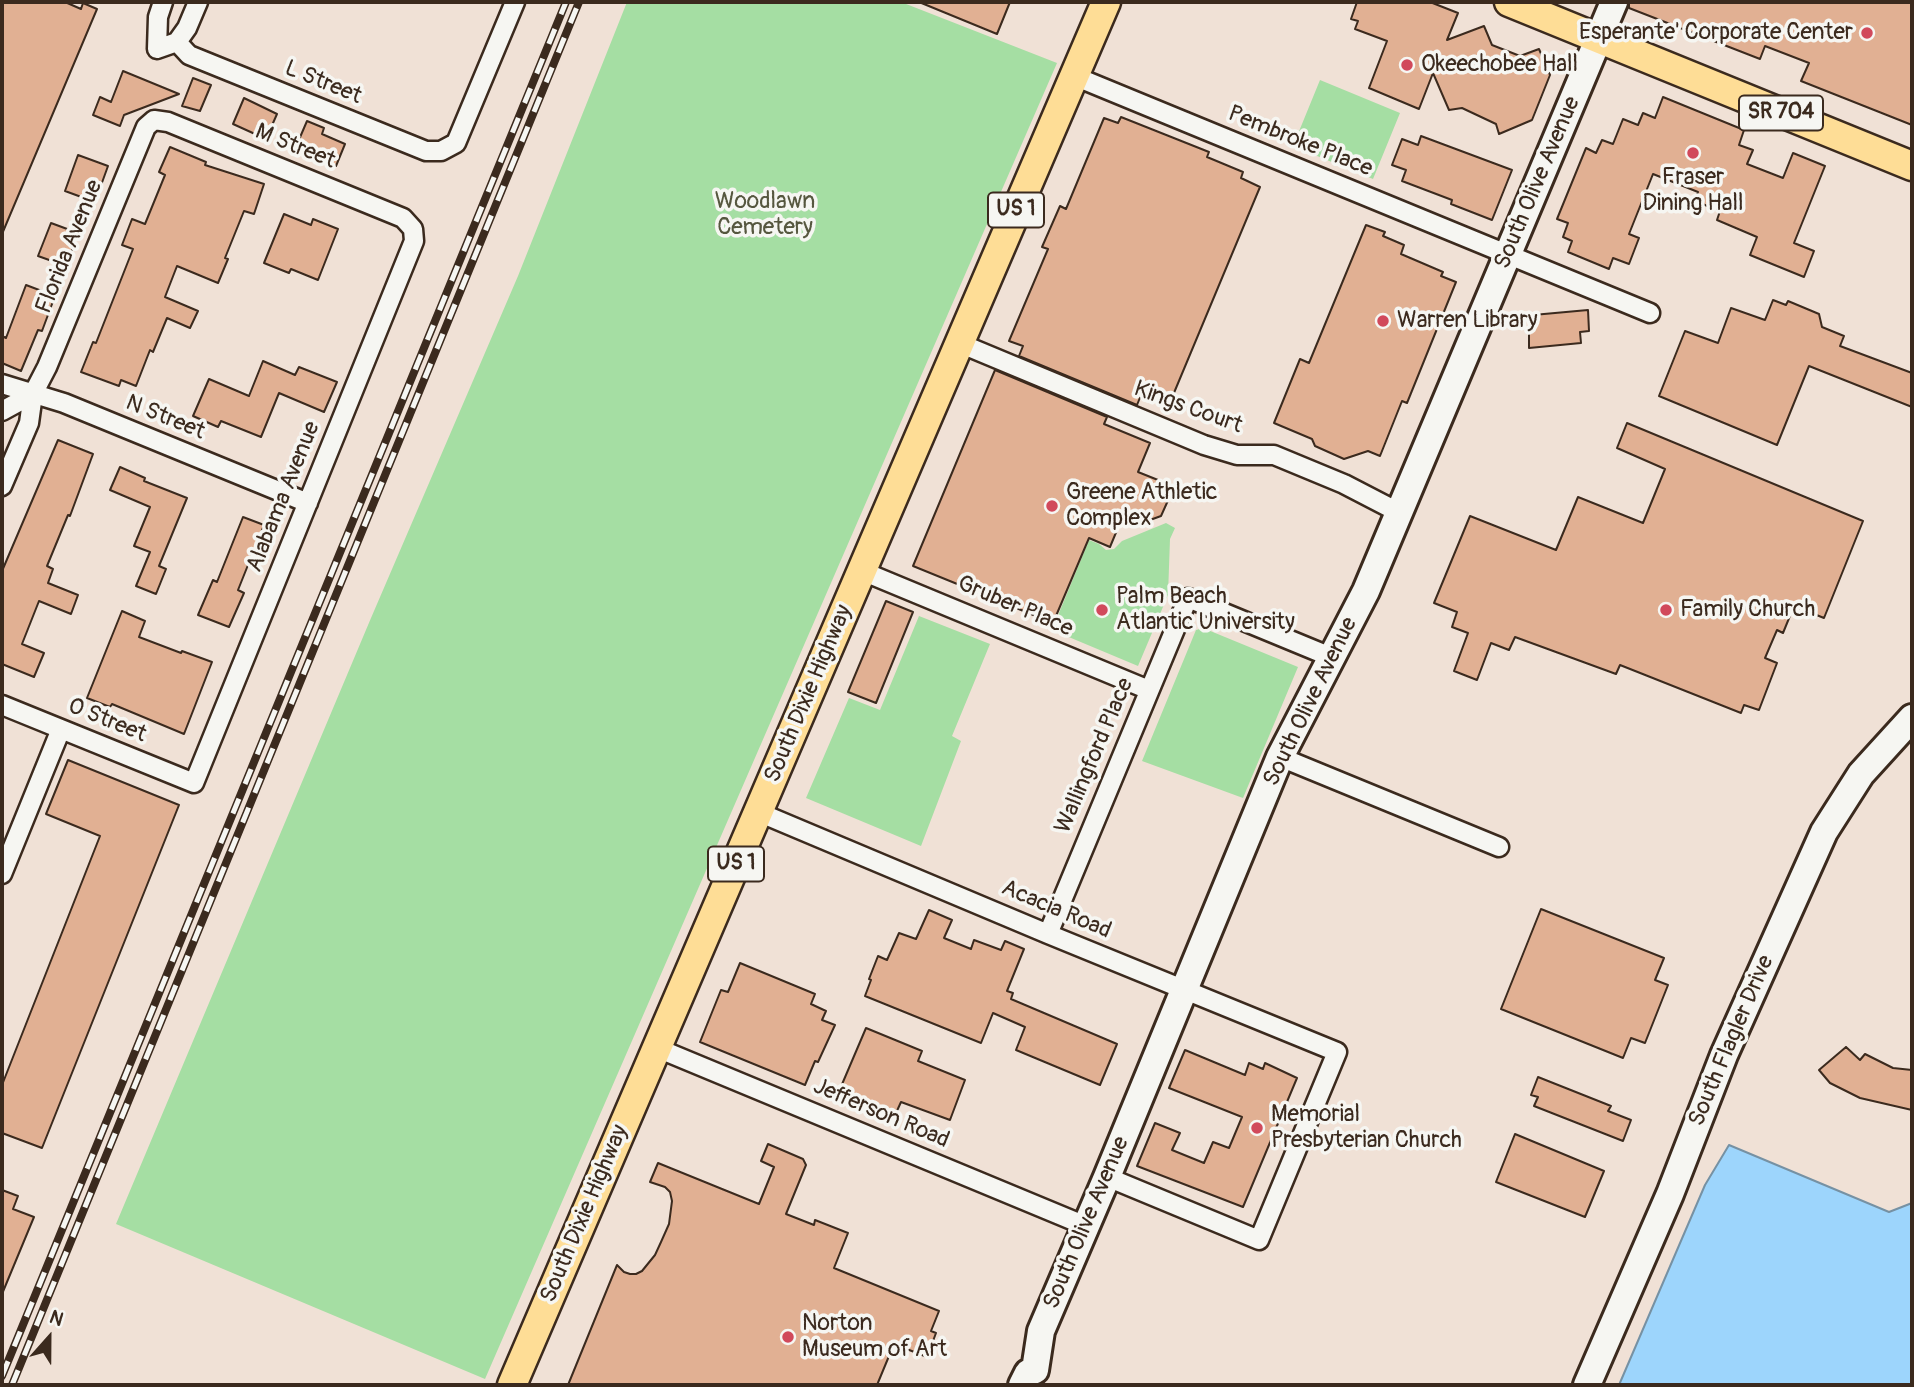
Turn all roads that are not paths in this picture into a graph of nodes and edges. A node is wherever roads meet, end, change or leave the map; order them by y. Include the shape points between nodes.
1 (163, 2) edge
2 (198, 2) edge
3 (515, 2) edge
4 (1106, 2) edge
5 (1509, 2) edge
6 (1614, 2) edge
7 (1599, 39) junction
8 (177, 42) junction
9 (1074, 76) junction
10 (155, 120) joint
11 (1912, 166) edge
12 (413, 229) joint
13 (1507, 254) junction
14 (1650, 313) dead end
15 (958, 343) junction
16 (2, 384) edge
17 (33, 394) junction
18 (2, 411) edge
19 (2, 486) edge
20 (308, 503) junction
21 (1400, 513) junction
22 (862, 570) junction
23 (1331, 657) junction
24 (1149, 690) junction
25 (2, 705) edge
26 (1912, 718) edge
27 (61, 729) junction
28 (1280, 757) junction
29 (194, 783) joint
30 (758, 811) junction
31 (1499, 847) dead end
32 (2, 874) edge
33 (1048, 934) junction
34 (1184, 989) junction
35 (657, 1048) junction
36 (1107, 1177) junction
37 (1086, 1226) junction
38 (1034, 1380) edge
39 (512, 1385) edge
40 (1587, 1385) edge

1 - 8 street via 157,49
2 - 8 street
3 - 8 street, L Street via 456,143 441,151 426,151 189,55
4 - 9 main road, South Dixie Highway / US 1
5 - 7 main road, SR 704
6 - 7 street, South Olive Avenue
7 - 11 main road, SR 704
7 - 13 street, South Olive Avenue
9 - 13 street, Pembroke Place
9 - 15 main road, South Dixie Highway / US 1
10 - 12 street, M Street via 168,121 403,218
10 - 17 street, Florida Avenue via 146,127
12 - 20 street, Alabama Avenue via 414,241
13 - 14 street, Pembroke Place
13 - 21 street, South Olive Avenue
15 - 21 street, Kings Court via 1204,445 1237,455 1274,455
15 - 22 main road, South Dixie Highway / US 1
16 - 17 street, N Street
17 - 18 street
17 - 19 street, Florida Avenue via 29,423
17 - 20 street, N Street
20 - 29 street, Alabama Avenue
21 - 23 street, South Olive Avenue
22 - 24 street, Gruber Place
22 - 30 main road, South Dixie Highway / US 1
23 - 24 street, Wallingford Place via 1188,598
23 - 28 street, South Olive Avenue
24 - 33 street, Wallingford Place
25 - 27 street, O Street
26 - 40 street, South Flagler Drive via 1861,774 1824,832 1724,1055
27 - 29 street, O Street
27 - 32 street
28 - 31 street
28 - 34 street, South Olive Avenue
30 - 33 street, Acacia Road
30 - 35 main road, South Dixie Highway / US 1
33 - 34 street, Acacia Road
34 - 36 street, South Olive Avenue
34 - 36 street, Acacia Road via 1337,1052 1259,1240
35 - 37 street, Jefferson Road
35 - 39 main road, South Dixie Highway / US 1
36 - 37 street, South Olive Avenue
37 - 38 street, South Olive Avenue via 1041,1331

